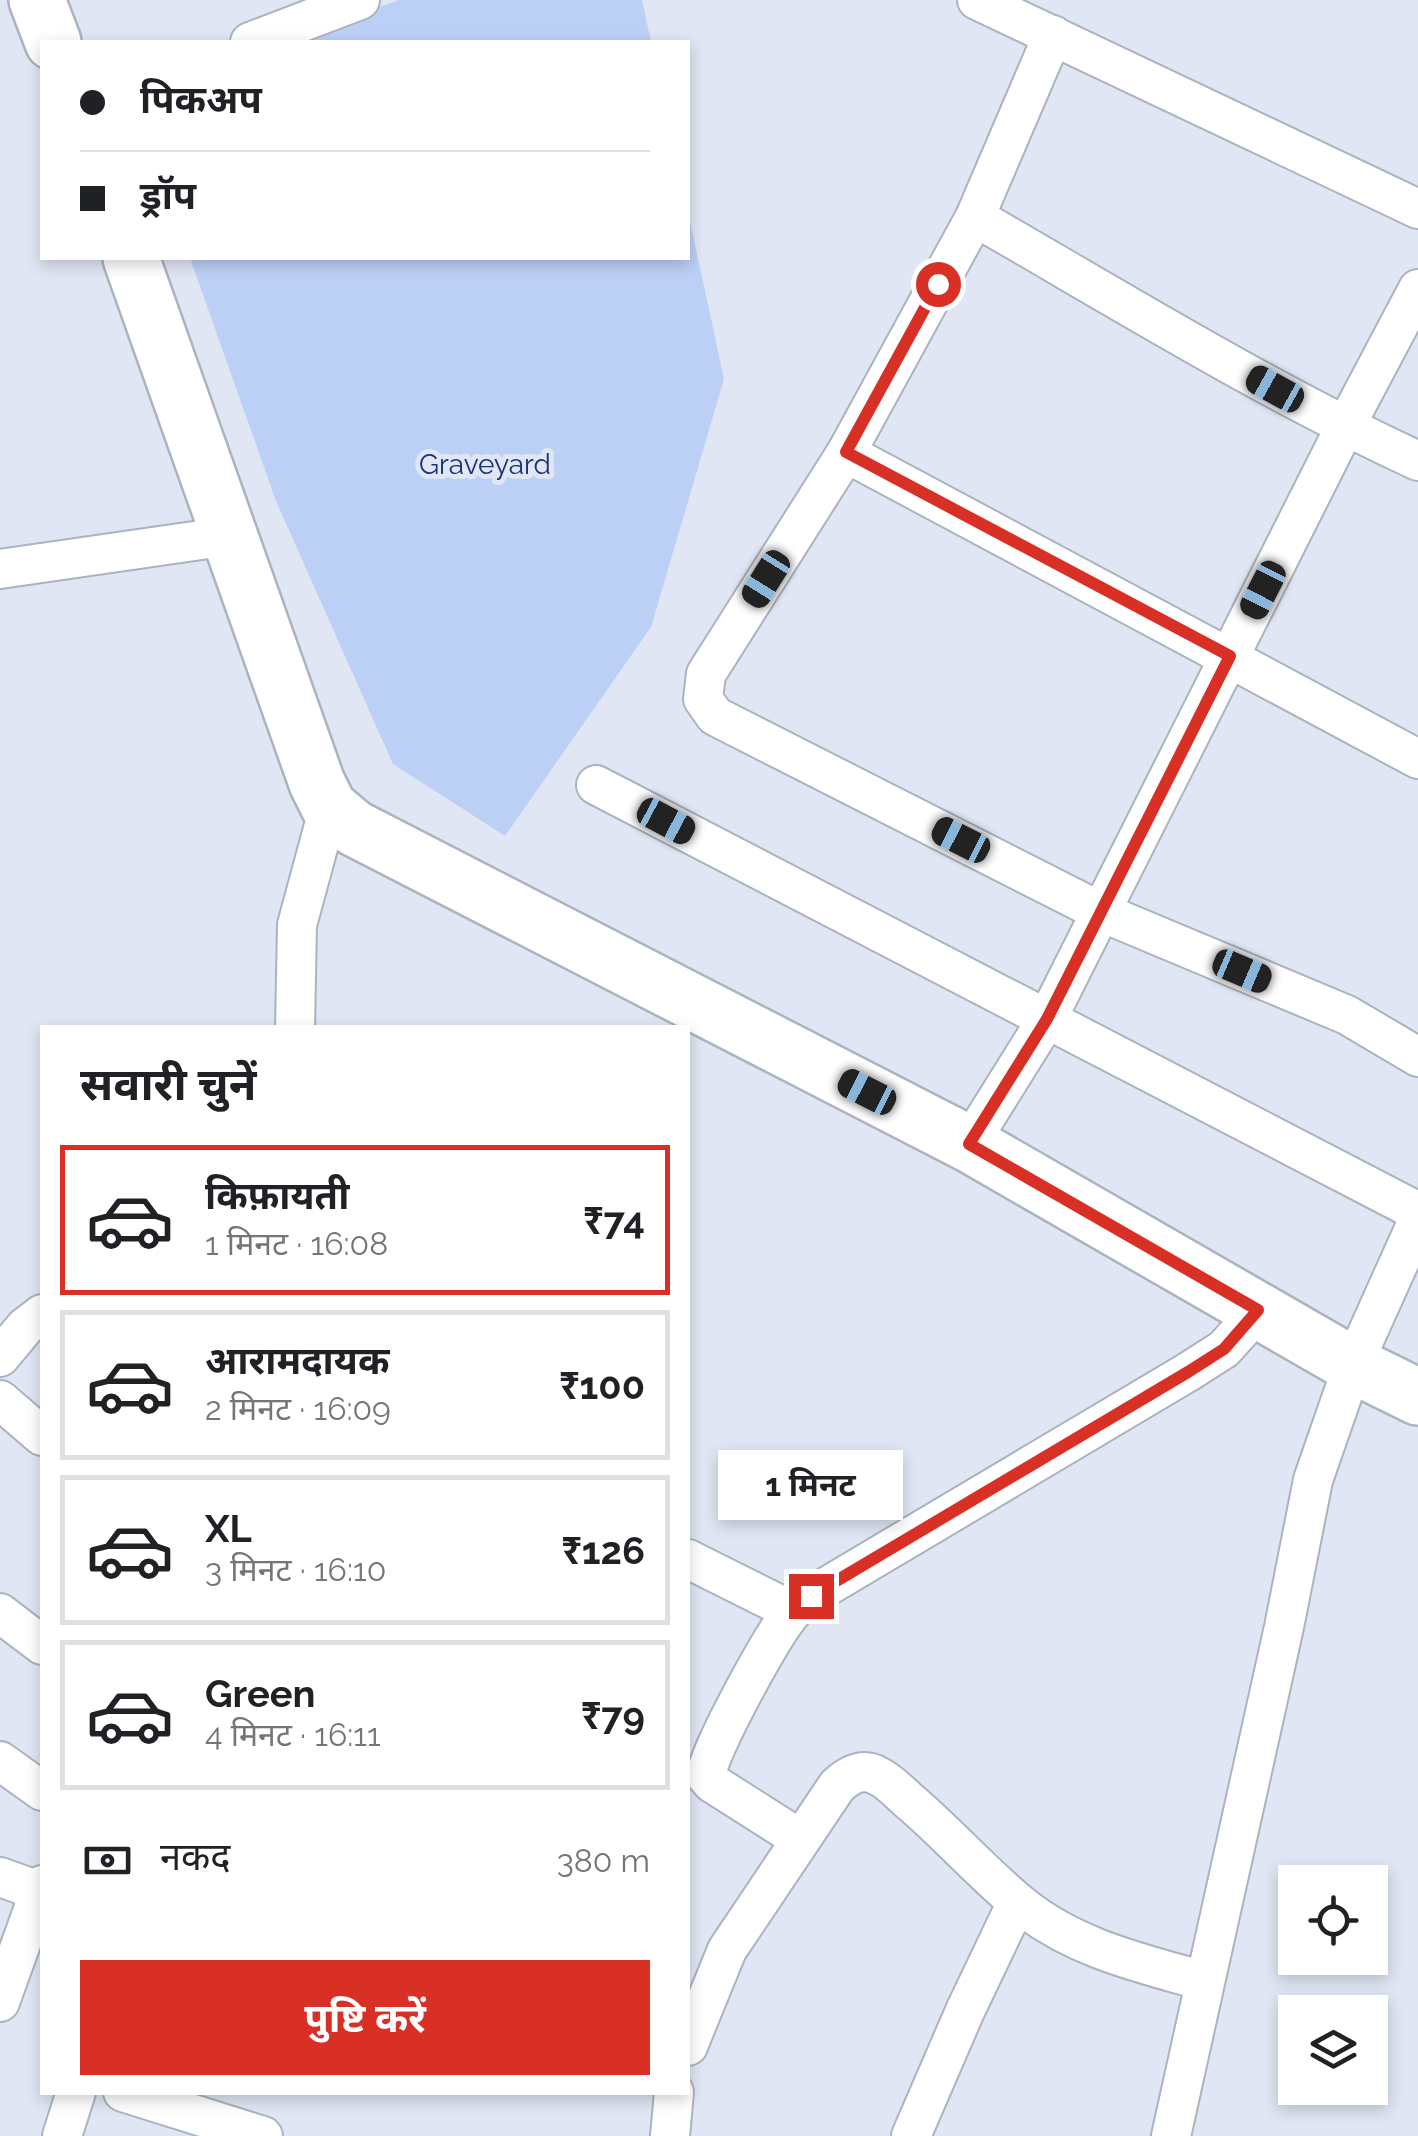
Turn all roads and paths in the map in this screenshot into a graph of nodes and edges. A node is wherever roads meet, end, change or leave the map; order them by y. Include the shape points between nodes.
1 (37, 0) edge
2 (360, 0) edge
3 (976, 0) edge
4 (1053, 35) junction
5 (52, 40) edge
6 (255, 40) edge
7 (1418, 209) edge
8 (975, 216) junction
9 (132, 260) edge
10 (1418, 290) edge
11 (1345, 427) junction
12 (846, 452) junction
13 (1418, 461) edge
14 (230, 536) junction
15 (0, 569) edge
16 (1230, 656) junction
17 (1418, 759) edge
18 (596, 785) dead end
19 (328, 807) junction
20 (1101, 912) junction
21 (1047, 1019) junction
22 (294, 1025) edge
23 (1418, 1057) edge
24 (969, 1144) junction
25 (1258, 1310) junction
26 (23, 1319) edge
27 (0, 1357) edge
28 (1353, 1364) junction
29 (1418, 1398) edge
30 (0, 1400) edge
31 (40, 1434) edge
32 (690, 1560) edge
33 (792, 1611) junction
34 (0, 1613) edge
35 (40, 1643) edge
36 (0, 1761) edge
37 (40, 1790) edge
38 (800, 1839) junction
39 (0, 1877) edge
40 (40, 1888) edge
41 (40, 1891) edge
42 (1017, 1902) junction
43 (1204, 1981) junction
44 (0, 2002) edge
45 (690, 2041) edge
46 (75, 2095) edge
47 (133, 2095) edge
48 (674, 2095) edge
49 (62, 2136) edge
50 (263, 2136) edge
51 (670, 2136) edge
52 (912, 2136) edge
53 (1171, 2136) edge

1 - 5 street
2 - 6 street
3 - 4 street
4 - 7 street
4 - 8 street
8 - 11 street
8 - 12 street
9 - 14 street
10 - 11 street
11 - 13 street
11 - 16 street
12 - 16 street
12 - 20 street via 706,674 707,708
14 - 15 street
14 - 19 street
16 - 17 street
16 - 20 street
18 - 21 street
19 - 22 street via 297,925
19 - 24 street via 354,828
20 - 21 street
20 - 23 street via 1347,1015
21 - 24 street
21 - 28 street via 1409,1206 1415,1227
24 - 25 street
25 - 28 street
25 - 33 street via 1224,1349
26 - 27 street
28 - 29 street
28 - 43 street via 1313,1480
30 - 31 street
32 - 33 street
33 - 38 street via 706,1776
34 - 35 street
36 - 37 street
38 - 42 street via 850,1774 878,1776
38 - 45 street via 728,1950
39 - 40 street
41 - 44 street
42 - 43 street via 1075,1940
42 - 52 street
43 - 53 street
46 - 49 street
47 - 50 street
48 - 51 street

